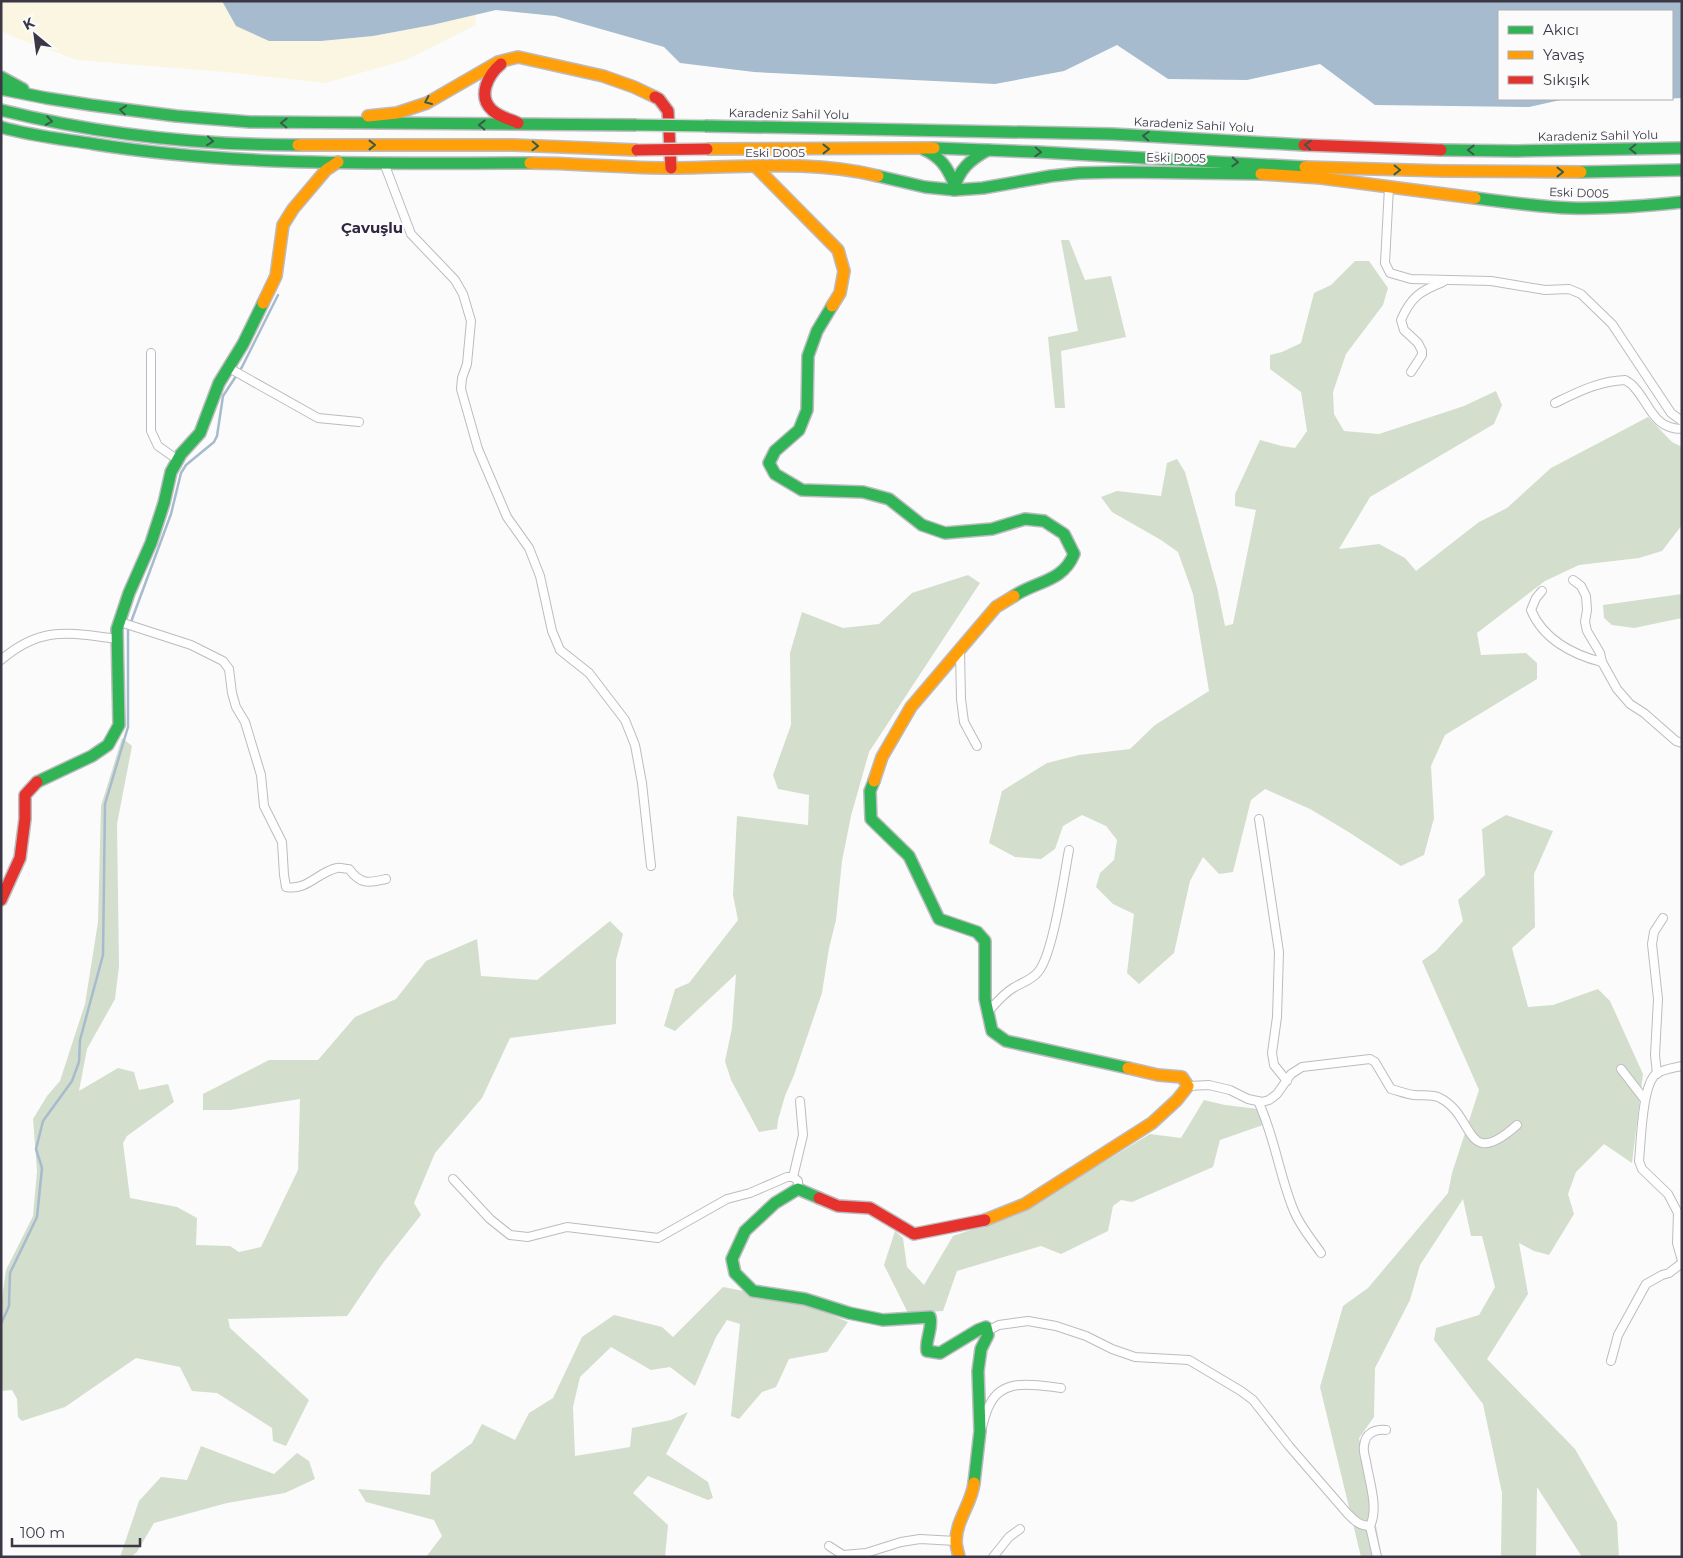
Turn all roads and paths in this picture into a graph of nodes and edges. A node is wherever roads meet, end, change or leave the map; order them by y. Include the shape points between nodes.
1 (518, 56) junction
2 (1, 77) edge
3 (1, 88) edge
4 (37, 97) junction
5 (1, 110) edge
6 (320, 124) junction
7 (526, 126) junction
8 (1, 127) edge
9 (920, 148) junction
10 (1682, 148) edge
11 (989, 150) junction
12 (338, 162) junction
13 (384, 163) junction
14 (755, 166) junction
15 (671, 168) junction
16 (1682, 170) edge
17 (1389, 187) junction
18 (955, 188) junction
19 (1682, 202) edge
20 (1447, 280) junction
21 (151, 353) dead end
22 (229, 368) junction
23 (1412, 372) dead end
24 (1555, 403) dead end
25 (1682, 420) edge
26 (359, 422) dead end
27 (1682, 429) edge
28 (178, 460) junction
29 (1573, 580) dead end
30 (1542, 591) dead end
31 (120, 622) junction
32 (118, 639) junction
33 (960, 648) junction
34 (1, 660) edge
35 (1602, 662) junction
36 (1682, 743) edge
37 (977, 746) dead end
38 (1259, 819) dead end
39 (1069, 850) dead end
40 (651, 866) dead end
41 (386, 879) dead end
42 (1, 900) edge
43 (1663, 918) dead end
44 (988, 1012) junction
45 (1682, 1066) edge
46 (1622, 1070) dead end
47 (1657, 1074) junction
48 (1287, 1081) junction
49 (1188, 1086) junction
50 (1645, 1100) junction
51 (800, 1101) dead end
52 (1258, 1101) junction
53 (1517, 1125) dead end
54 (793, 1177) junction
55 (453, 1179) dead end
56 (798, 1189) junction
57 (1322, 1253) dead end
58 (1682, 1262) edge
59 (987, 1331) junction
60 (1611, 1361) dead end
61 (1061, 1388) dead end
62 (1386, 1430) dead end
63 (980, 1431) junction
64 (1370, 1526) junction
65 (1020, 1529) dead end
66 (956, 1541) junction
67 (829, 1546) dead end
68 (958, 1557) edge
69 (993, 1557) edge
70 (1377, 1557) edge

1 -> 6 main road via 498,62 454,88 397,113
1 - 7 main road via 499,65 490,74 484,94 494,111
1 - 15 main road via 603,76 659,99 668,111
2 - 4 main road
3 - 4 main road
6 -> 4 main road via 216,121
5 -> 9 main road, bridge via 133,134 244,144 513,145 637,150
7 -> 6 main road, Karadeniz Sahil Yolu
10 -> 7 main road, Karadeniz Sahil Yolu, bridge via 1517,151 1112,134 636,125
8 - 12 main road, Eski D005 via 24,134 204,159
9 - 11 main road
9 - 18 main road via 943,160
11 -> 16 main road via 1362,169 1509,172
11 - 18 main road via 970,160
12 - 13 main road, Eski D005
12 - 22 main road via 326,170 283,225 276,276
13 - 15 main road, Eski D005 via 532,163
13 - 40 street via 410,234 455,280 463,294 471,322 461,389 467,414 506,517 529,548 560,650 589,673 625,720 635,745
14 - 15 main road, Eski D005
14 - 18 main road, Eski D005 via 841,168 913,185
14 - 33 main road via 838,250 844,271 840,293 817,331 808,356 807,410 799,430 775,451 769,463 774,474 802,490 863,492 889,499 922,525 945,533 992,530 1025,519 1044,521 1064,534 1074,554 1070,564 1057,576 1022,590 996,607
17 - 18 main road, Eski D005 via 1245,173 1150,171 1068,174 982,189
17 - 19 main road, Eski D005 via 1559,207 1635,208
17 - 20 street via 1385,263 1390,273 1411,280
20 - 23 street via 1417,294 1401,320 1404,330 1422,351
20 - 25 street via 1491,281 1545,290 1569,289 1581,294 1612,324 1671,413
21 - 28 street via 151,431 158,446
22 - 26 street via 318,418
22 - 28 main road via 200,433
24 - 27 street via 1591,386 1625,380 1634,387 1662,425
28 - 31 main road via 171,472 151,543
29 - 35 street via 1586,596 1587,631
30 - 35 street via 1531,610 1535,620 1548,635 1580,657
31 - 32 main road
31 - 41 street via 191,645 223,661 229,669 236,707 245,722 259,768 264,806 282,842 286,887 301,887 337,868 349,870 362,882
32 - 34 street via 67,633 35,637
32 - 42 main road via 119,725 108,744 92,756 38,781 25,795 20,858
33 - 37 street via 960,699 964,722
33 - 44 main road via 910,707 882,757 870,791 871,819 909,856 939,920 977,932 984,941
35 - 36 street via 1630,704
38 - 48 street via 1279,952 1272,1053 1274,1065
39 - 44 street via 1053,932 1043,964 1032,978 1000,997
43 - 47 street via 1654,932 1652,944 1658,999
44 - 49 main road via 992,1031 1006,1041 1139,1071 1182,1077
45 - 47 street
46 - 50 street
47 - 50 street via 1650,1080
48 - 52 street via 1269,1100
48 - 53 street via 1302,1067 1370,1059 1391,1089 1439,1097 1460,1116 1472,1137 1482,1143 1491,1144
49 - 52 street via 1210,1085
49 - 56 main road via 1152,1123 1025,1204 983,1221 914,1234 870,1208 838,1206
50 - 58 street via 1639,1161 1642,1169 1668,1194 1678,1213 1677,1243
51 - 54 street via 803,1135
52 - 57 street via 1295,1214
54 - 55 street via 728,1199 658,1238 567,1227 528,1237 510,1235 490,1219
54 - 56 street via 798,1181
56 - 59 main road via 775,1203 745,1231 732,1259 735,1273 753,1291 805,1299 883,1320 930,1317 932,1325 925,1345 927,1351 940,1353 986,1326
58 - 60 street via 1669,1273 1646,1284 1618,1335
59 - 63 main road via 978,1371
59 - 64 street via 999,1324 1028,1321 1086,1336 1135,1357 1189,1360 1253,1400 1347,1513 1357,1523
61 - 63 street via 1031,1384 1011,1386 997,1394 990,1404
62 - 64 street via 1376,1429 1367,1436 1363,1446 1373,1504 1374,1518
63 - 66 main road via 973,1492
64 - 70 street
65 - 69 street
66 - 67 street via 911,1540 866,1553 843,1555
66 - 68 main road

